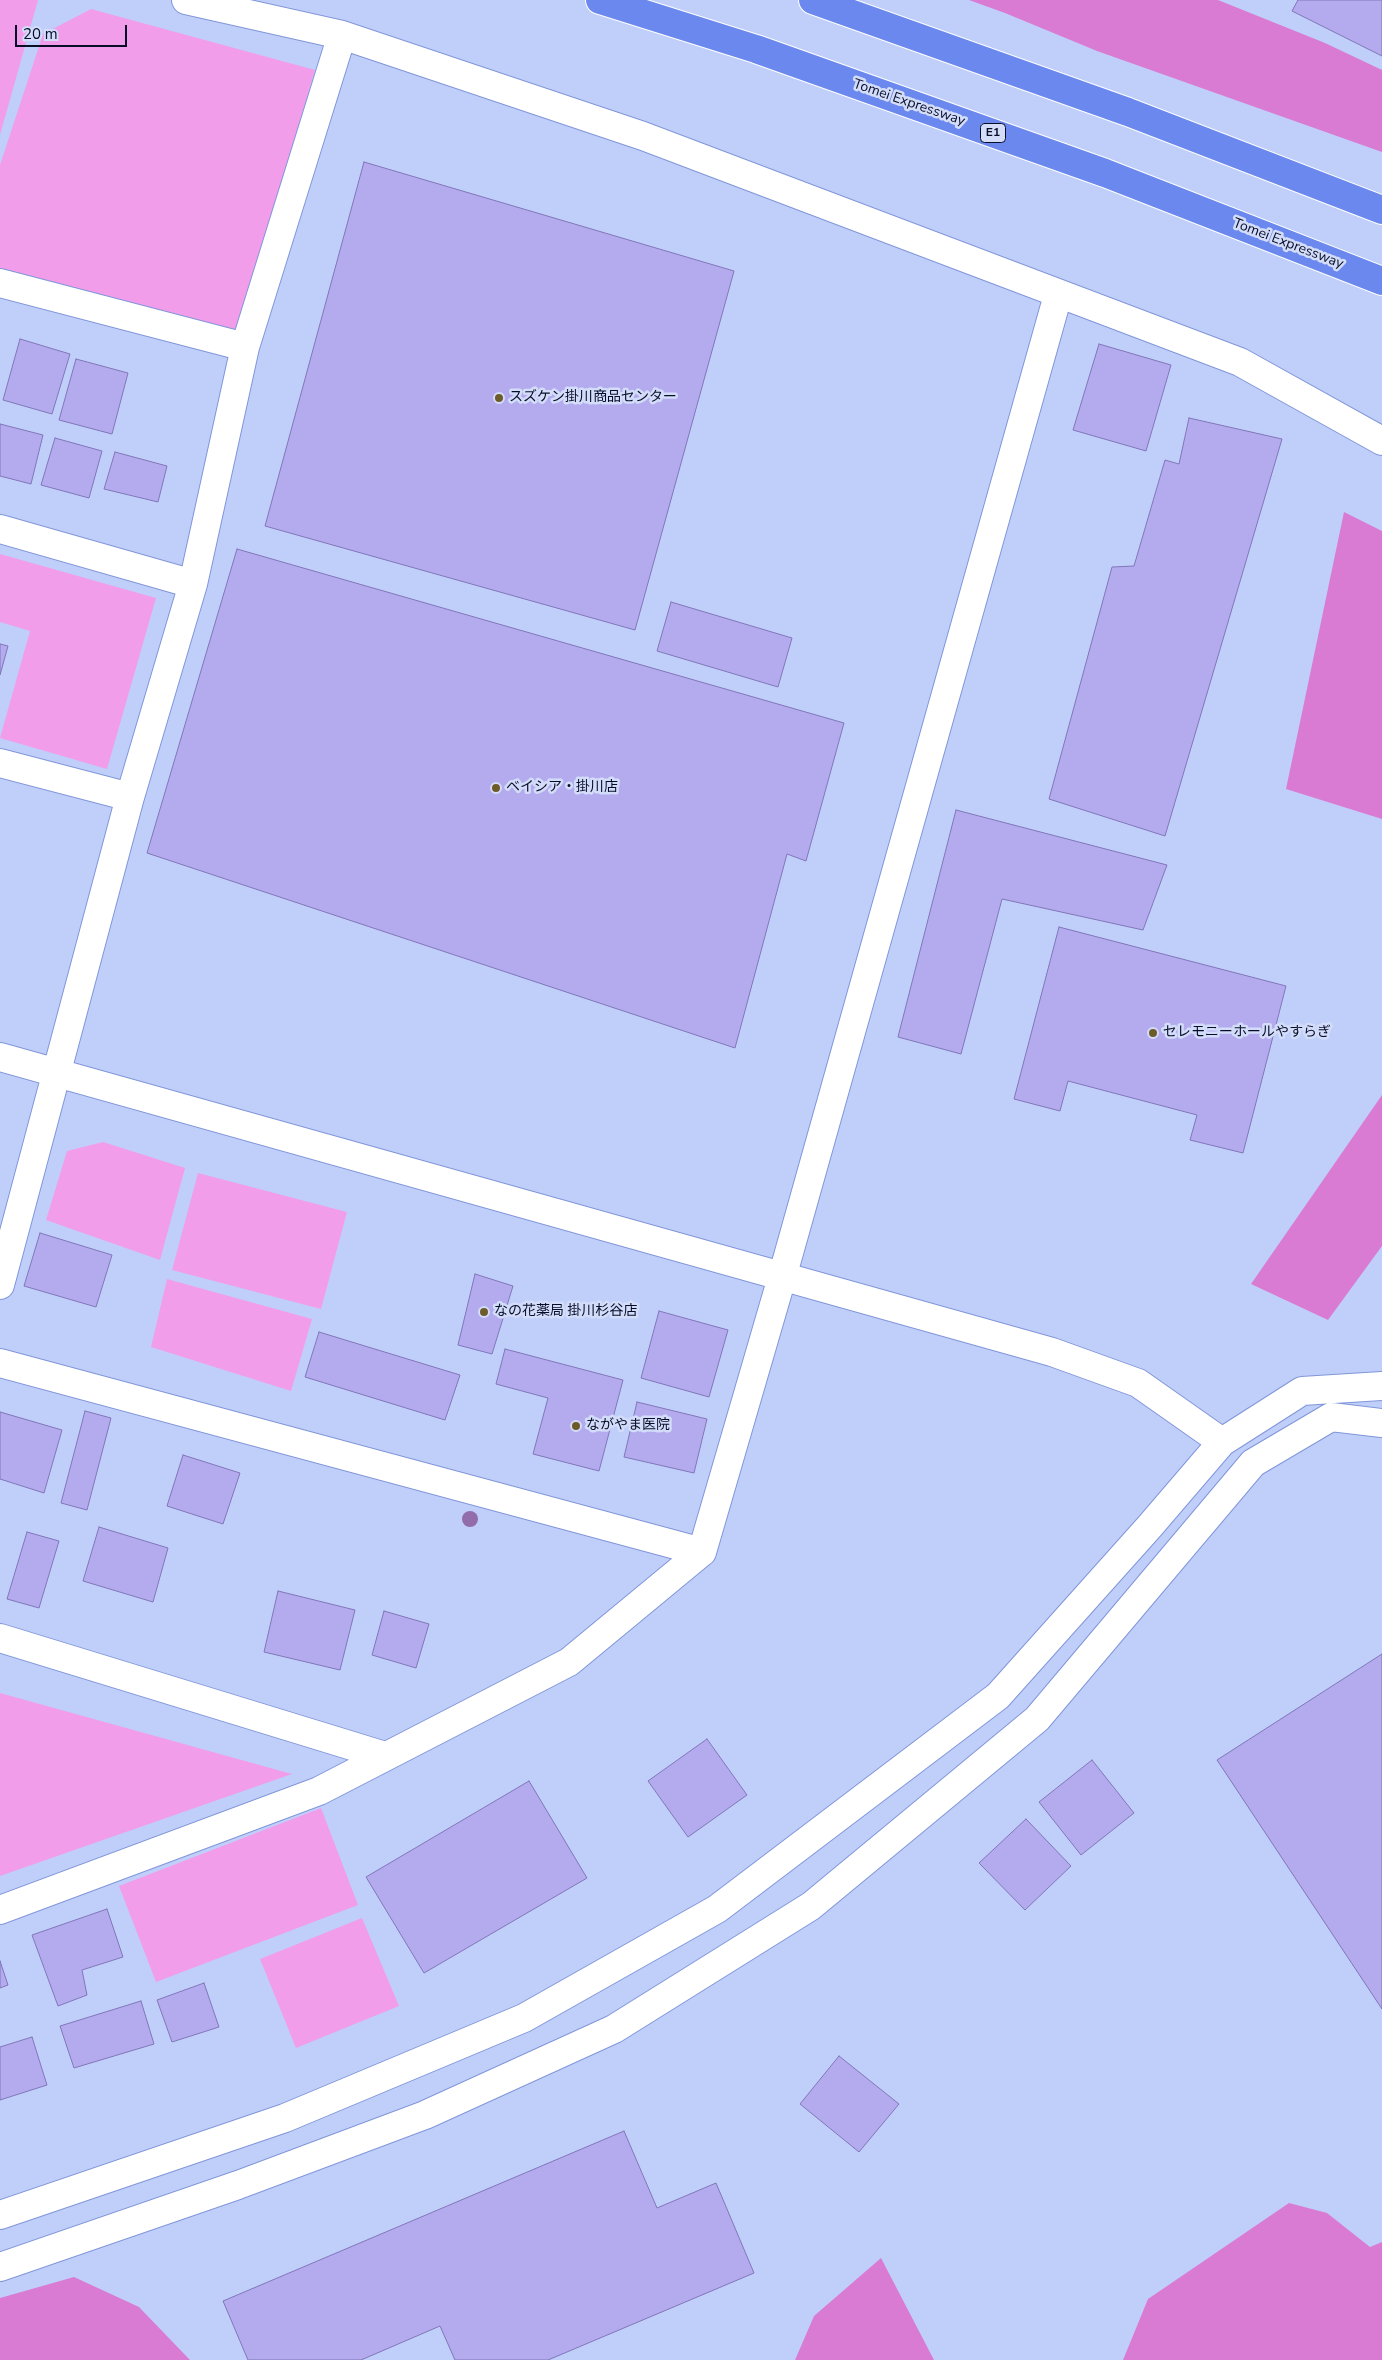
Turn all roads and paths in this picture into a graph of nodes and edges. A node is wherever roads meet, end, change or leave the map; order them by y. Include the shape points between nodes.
1 (186, 0) edge
2 (600, 0) edge
3 (813, 0) edge
4 (342, 35) junction
5 (1382, 210) edge
6 (1382, 281) edge
7 (0, 283) edge
8 (1058, 295) junction
9 (245, 347) junction
10 (1382, 441) edge
11 (0, 529) edge
12 (193, 584) junction
13 (0, 763) edge
14 (130, 797) junction
15 (0, 1057) edge
16 (57, 1072) junction
17 (783, 1274) junction
18 (0, 1285) edge
19 (0, 1363) edge
20 (1382, 1386) edge
21 (1382, 1423) edge
22 (1222, 1442) junction
23 (702, 1552) junction
24 (0, 1638) edge
25 (385, 1756) junction
26 (0, 1910) edge
27 (0, 2216) edge
28 (0, 2267) edge

1 - 4 street
2 - 6 highway, Tomei Expressway / E1 via 756,49 1105,173
3 - 5 highway via 1128,112
4 - 8 street via 643,136
4 - 9 street
7 - 9 street
8 - 10 street via 1240,362
8 - 17 street
9 - 12 street
11 - 12 street
12 - 14 street
13 - 14 street
14 - 16 street
15 - 16 street
16 - 17 street
16 - 18 street
17 - 22 street via 1052,1352 1138,1383
17 - 23 street
19 - 23 street
20 - 22 street via 1302,1391
21 - 28 street via 1331,1417 1253,1463 1036,1719 812,1906 614,2029 425,2114 238,2185
22 - 27 street via 998,1696 717,1910 524,2018 285,2118
23 - 25 street via 569,1662
24 - 25 street
25 - 26 street via 319,1791

